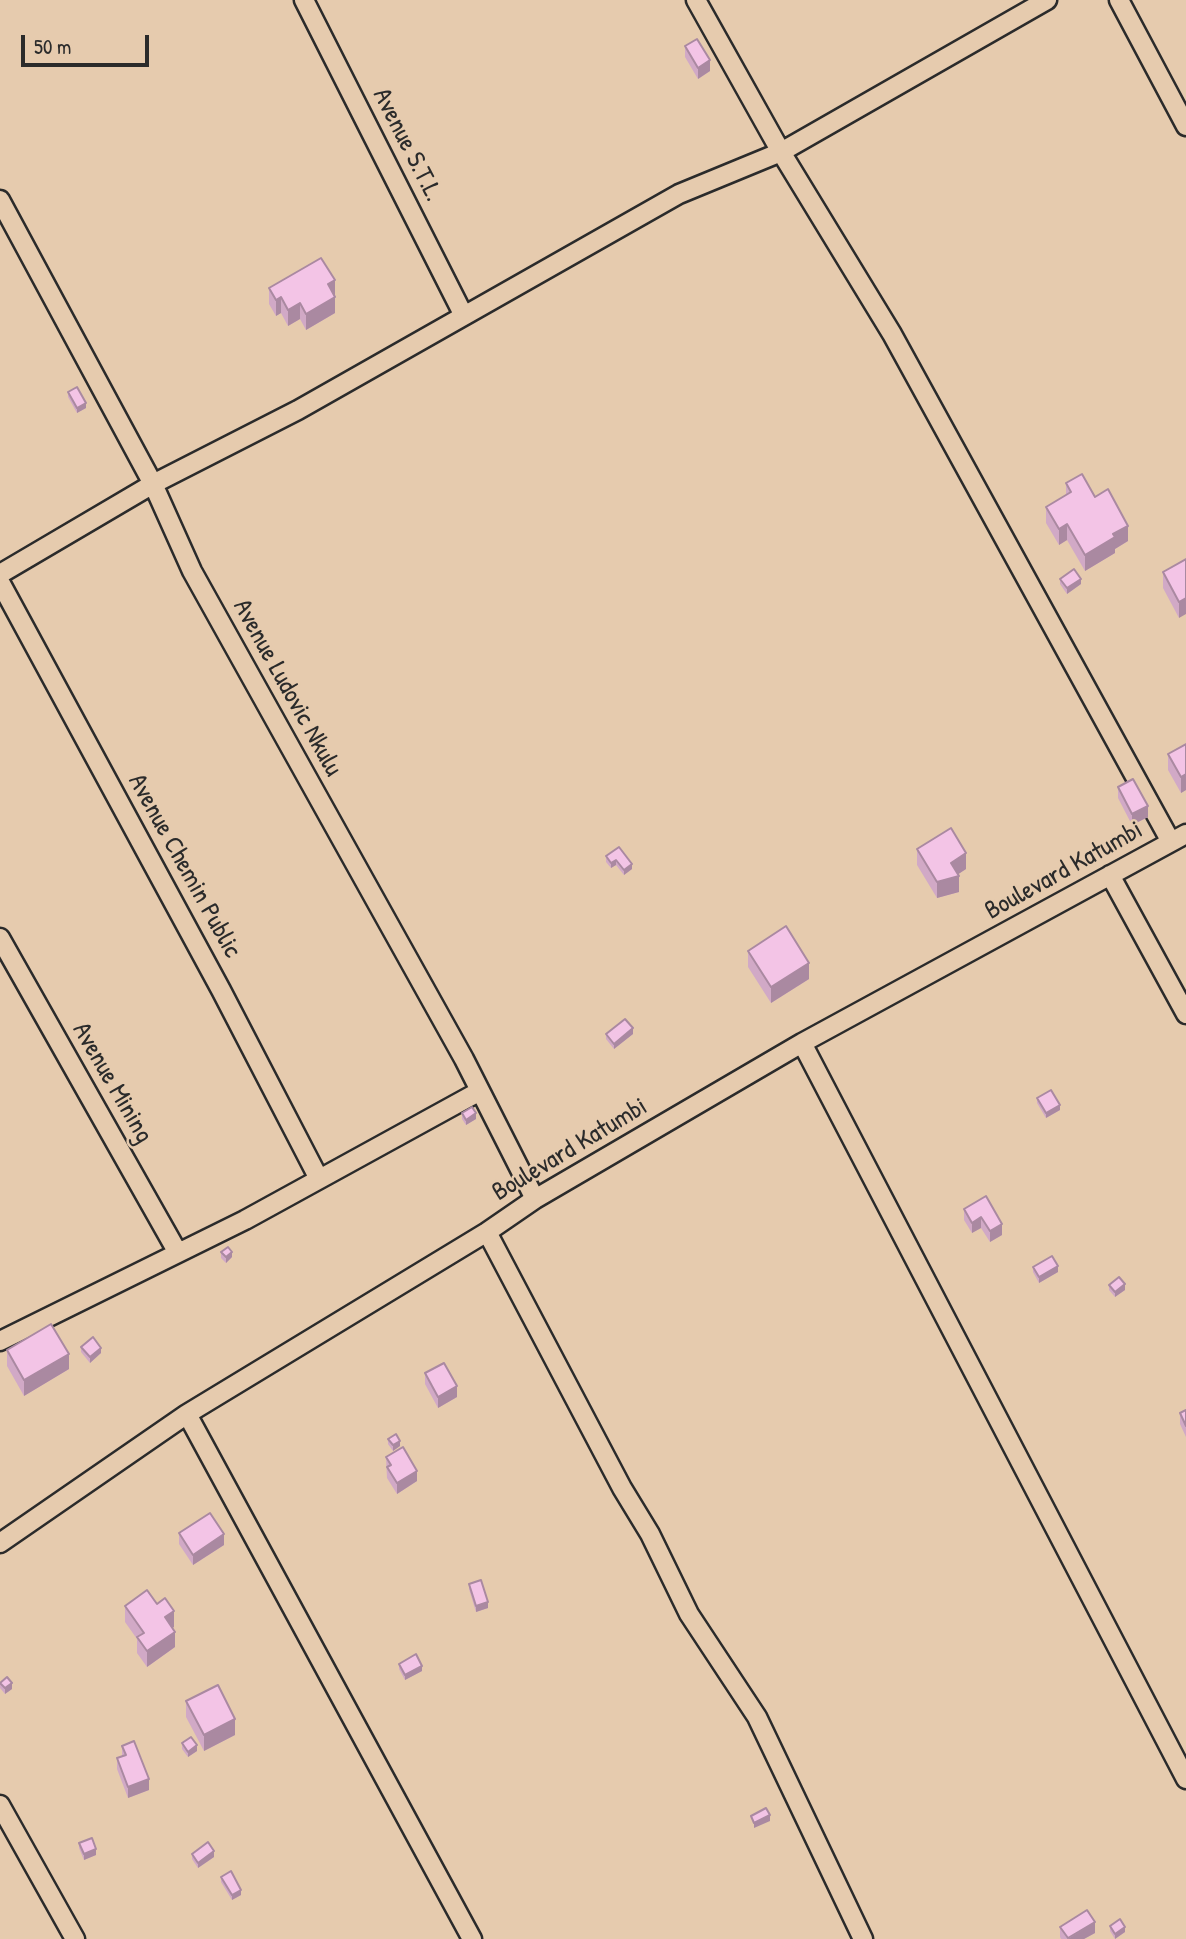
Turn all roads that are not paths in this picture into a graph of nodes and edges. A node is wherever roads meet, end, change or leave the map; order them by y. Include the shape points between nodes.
1 (304, 0) edge
2 (696, 0) edge
3 (1047, 0) edge
4 (1119, 0) edge
5 (1186, 126) edge
6 (781, 152) junction
7 (0, 200) edge
8 (463, 314) junction
9 (153, 484) junction
10 (0, 574) edge
11 (0, 582) edge
12 (1178, 838) edge
13 (1110, 875) junction
14 (0, 939) edge
15 (1186, 1014) edge
16 (802, 1042) junction
17 (480, 1090) junction
18 (318, 1177) junction
19 (535, 1199) junction
20 (487, 1232) junction
21 (178, 1253) junction
22 (0, 1341) edge
23 (187, 1414) junction
24 (0, 1543) edge
25 (1186, 1779) edge
26 (0, 1805) edge
27 (75, 1939) edge
28 (472, 1939) edge
29 (863, 1939) edge

1 - 8 street, Avenue S.T.L.
2 - 6 street
3 - 6 street
4 - 5 street
6 - 8 street via 679,194
6 - 12 street via 892,334
7 - 9 street, Avenue Ludovic Nkulu
8 - 9 street via 298,410
9 - 10 street
9 - 17 street, Avenue Ludovic Nkulu via 192,571
11 - 18 street, Avenue Chemin Public
12 - 13 street, Boulevard Katumbi
13 - 15 street
13 - 16 street, Boulevard Katumbi
14 - 21 street, Avenue Mining
16 - 19 street, Boulevard Katumbi
16 - 25 street
17 - 18 street
17 - 19 street, Avenue Ludovic Nkulu
18 - 21 street
19 - 20 street, Boulevard Katumbi
20 - 23 street, Boulevard Katumbi
20 - 29 street via 690,1614 757,1717
21 - 22 street
23 - 24 street, Boulevard Katumbi
23 - 28 street
26 - 27 street

